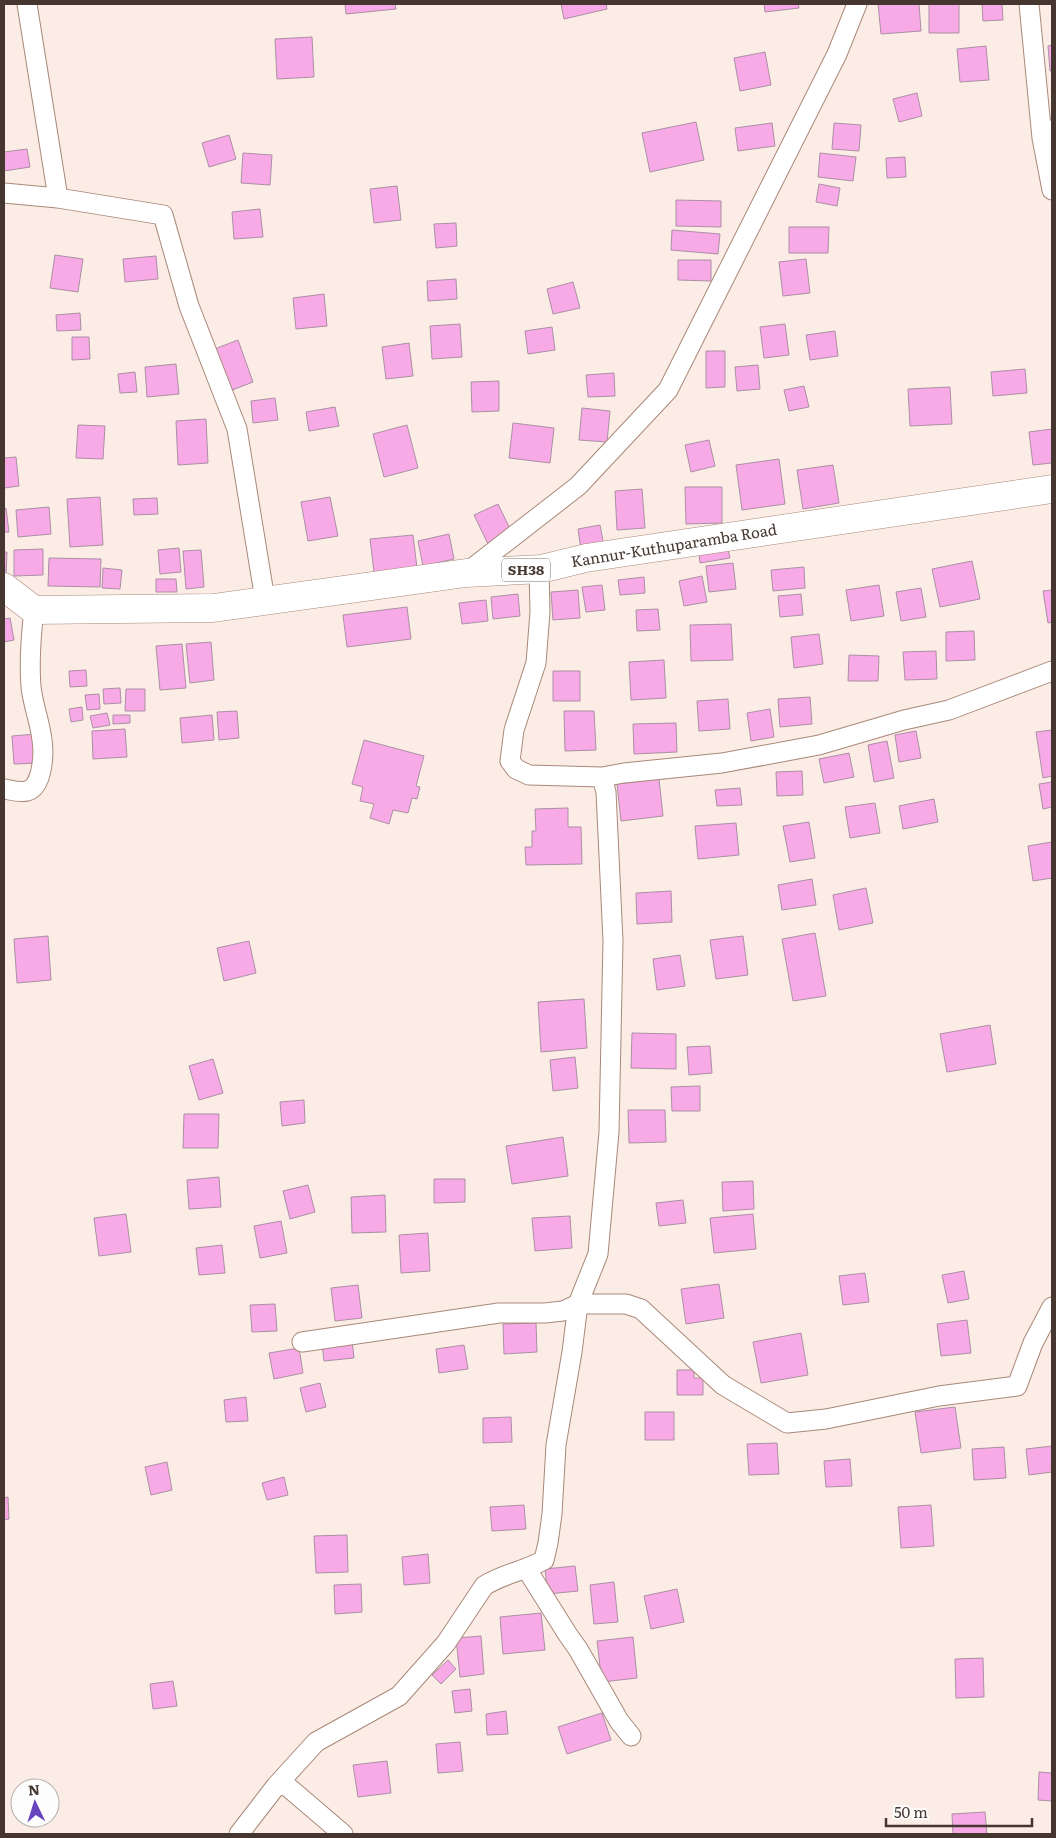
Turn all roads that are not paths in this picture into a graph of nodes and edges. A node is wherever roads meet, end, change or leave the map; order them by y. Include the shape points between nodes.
1 (27, 4) edge
2 (857, 4) edge
3 (1029, 4) edge
4 (1047, 134) edge
5 (1052, 190) edge
6 (4, 193) edge
7 (58, 198) junction
8 (1052, 489) edge
9 (539, 569) junction
10 (466, 572) junction
11 (4, 587) edge
12 (265, 600) junction
13 (34, 610) junction
14 (1052, 671) edge
15 (602, 777) junction
16 (4, 789) edge
17 (578, 1304) junction
18 (1052, 1307) edge
19 (302, 1342) dead end
20 (526, 1568) junction
21 (631, 1736) dead end
22 (281, 1781) junction
23 (239, 1834) edge
24 (343, 1834) edge

1 - 7 street
2 - 10 street via 837,54 668,390 578,486
3 - 4 street
4 - 5 street
6 - 7 street
7 - 12 street via 163,215 190,306 237,429
8 - 9 main road, Kannur-Kuthuparamba Road / SH38 via 586,558
9 - 10 main road, Kannur-Kuthuparamba Road / SH38
9 - 15 street via 536,663 514,730 510,761 516,769 529,775
10 - 12 main road, Kannur-Kuthuparamba Road / SH38
11 - 13 main road
12 - 13 main road, Kannur-Kuthuparamba Road / SH38 via 213,608
13 - 16 street via 30,638 31,687 42,740 42,773 28,791
14 - 15 street via 948,710 819,745 722,763
15 - 17 street via 606,792 613,941 609,1132 598,1254
17 - 18 street via 626,1304 641,1309 723,1385 787,1423 826,1419 939,1396 1017,1386 1033,1343
17 - 19 street via 563,1311 499,1312
17 - 20 street via 556,1445 548,1543 544,1560
20 - 21 street
20 - 22 street via 484,1586 446,1643 399,1696 316,1742
22 - 23 street
22 - 24 street

